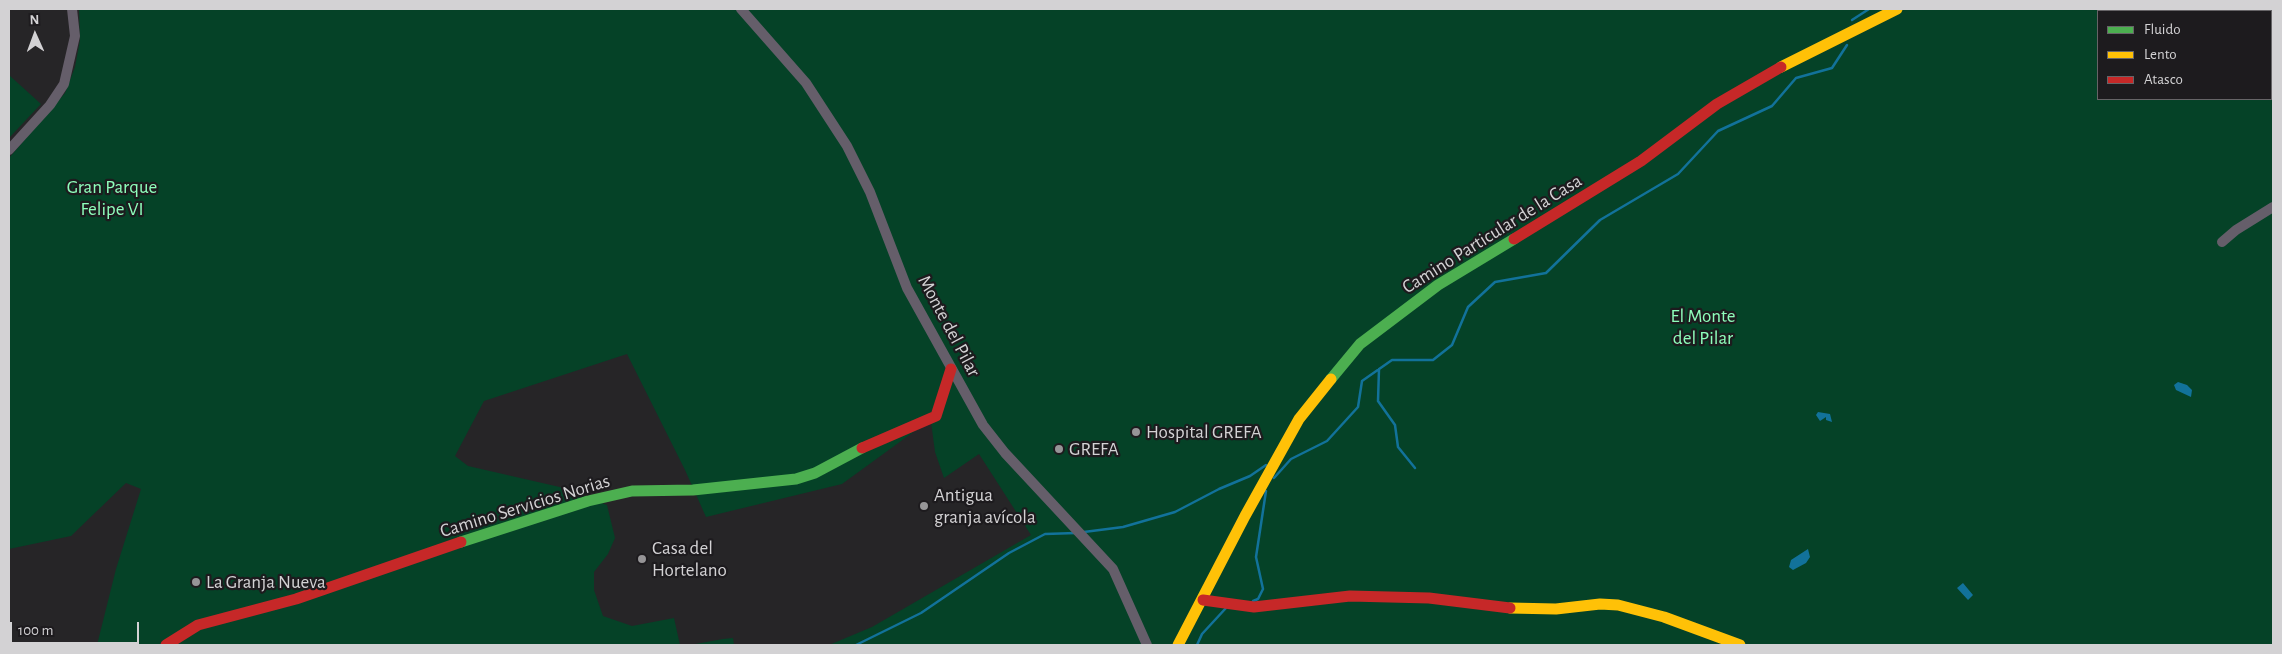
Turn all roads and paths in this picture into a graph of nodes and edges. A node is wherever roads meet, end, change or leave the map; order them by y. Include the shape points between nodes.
1 (72, 9) edge
2 (741, 9) edge
3 (1897, 9) edge
4 (9, 150) edge
5 (2273, 207) edge
6 (2222, 242) dead end
7 (951, 369) junction
8 (1203, 600) junction
9 (166, 645) edge
10 (1147, 645) edge
11 (1178, 645) edge
12 (1740, 645) edge

1 - 4 street via 75,36 64,84 50,105
2 - 7 street, Monte del Pilar via 806,83 846,146 870,192 907,288
3 - 8 street, Camino Particular de la Casa via 1774,71 1718,104 1641,160 1438,285 1360,344 1299,419
5 - 6 street
7 - 9 street, Camino Servicios Norias via 936,416 880,439 809,475 693,490 632,491 588,501 296,599 198,624
7 - 10 street, Monte del Pilar via 983,425 1005,453 1113,569
8 - 11 street, Camino Particular de la Casa
8 - 12 street via 1254,607 1350,596 1428,598 1519,610 1618,605 1664,617

